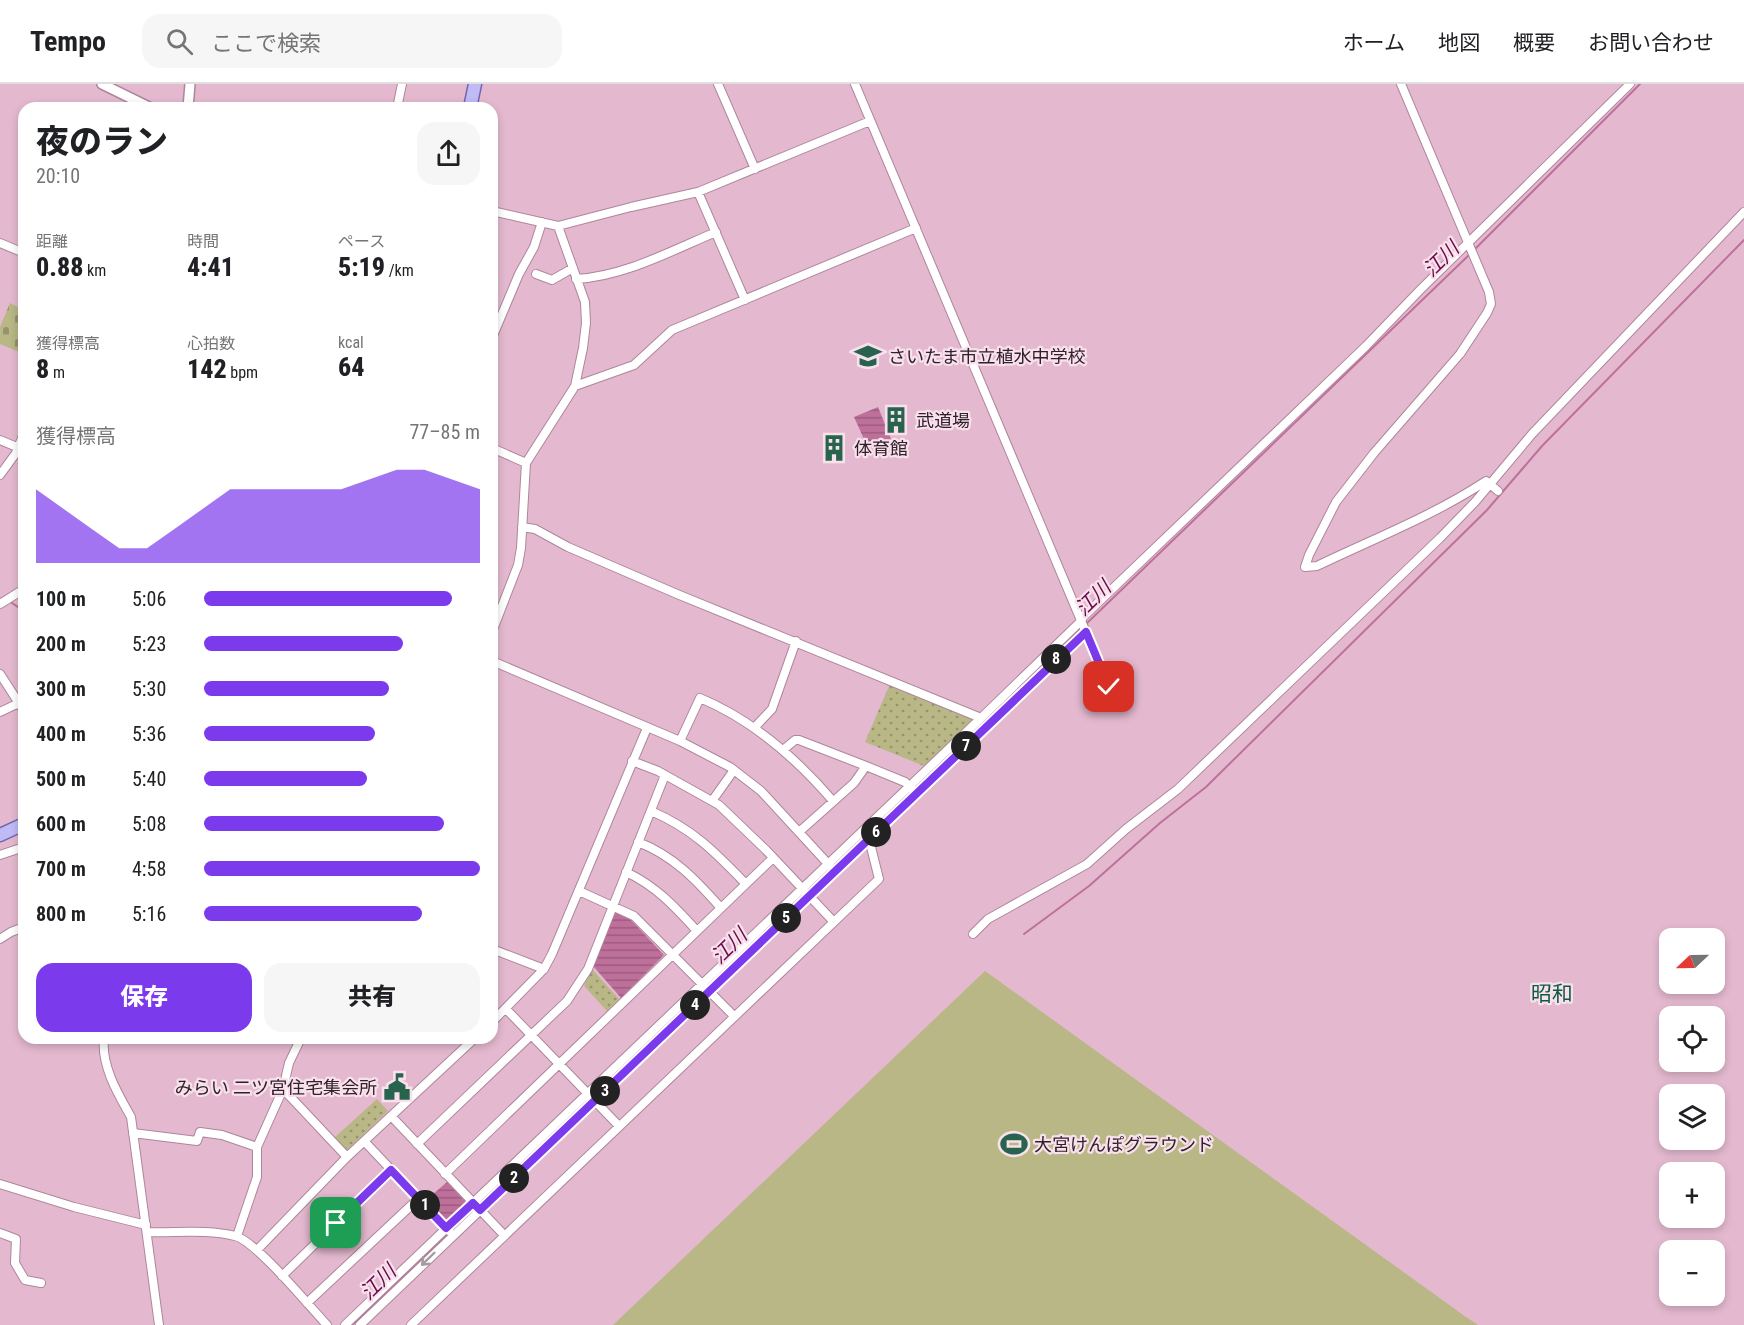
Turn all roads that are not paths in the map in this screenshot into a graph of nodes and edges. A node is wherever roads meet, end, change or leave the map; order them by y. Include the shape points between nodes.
1 (102, 84) edge
2 (190, 84) edge
3 (402, 84) edge
4 (475, 84) edge
5 (718, 84) edge
6 (855, 84) edge
7 (1401, 84) edge
8 (1630, 84) edge
9 (139, 102) edge
10 (188, 102) edge
11 (398, 102) edge
12 (471, 102) edge
13 (870, 121) junction
14 (754, 169) junction
15 (698, 192) junction
16 (498, 212) edge
17 (1744, 212) edge
18 (542, 222) junction
19 (558, 226) junction
20 (916, 228) junction
21 (716, 232) junction
22 (0, 243) edge
23 (1469, 245) junction
24 (18, 251) edge
25 (573, 268) junction
26 (536, 274) dead end
27 (576, 279) junction
28 (745, 300) junction
29 (498, 324) edge
30 (574, 386) junction
31 (0, 440) edge
32 (18, 448) edge
33 (498, 451) edge
34 (18, 453) edge
35 (526, 463) junction
36 (0, 475) edge
37 (1490, 485) junction
38 (1498, 491) dead end
39 (522, 527) junction
40 (18, 593) edge
41 (0, 604) edge
42 (498, 617) edge
43 (1083, 626) junction
44 (795, 641) junction
45 (498, 664) edge
46 (0, 674) edge
47 (1109, 687) dead end
48 (18, 700) edge
49 (18, 705) edge
50 (0, 712) edge
51 (981, 718) junction
52 (647, 728) junction
53 (754, 728) junction
54 (680, 741) junction
55 (783, 750) junction
56 (632, 761) junction
57 (866, 766) junction
58 (734, 770) junction
59 (665, 774) junction
60 (913, 789) junction
61 (712, 801) junction
62 (833, 801) junction
63 (651, 810) junction
64 (18, 827) edge
65 (799, 832) junction
66 (0, 835) edge
67 (869, 839) junction
68 (638, 842) junction
69 (18, 849) edge
70 (0, 855) edge
71 (773, 858) junction
72 (832, 867) junction
73 (626, 872) junction
74 (746, 884) junction
75 (579, 891) junction
76 (806, 892) junction
77 (613, 906) junction
78 (721, 908) junction
79 (833, 921) junction
80 (18, 929) edge
81 (697, 932) junction
82 (973, 934) dead end
83 (0, 939) edge
84 (498, 951) edge
85 (673, 954) junction
86 (544, 969) junction
87 (706, 987) junction
88 (506, 1009) junction
89 (498, 1016) edge
90 (734, 1016) junction
91 (531, 1035) junction
92 (104, 1044) edge
93 (298, 1044) edge
94 (469, 1044) edge
95 (559, 1064) junction
96 (283, 1089) junction
97 (591, 1097) junction
98 (391, 1116) junction
99 (619, 1126) junction
100 (133, 1133) junction
101 (364, 1141) junction
102 (417, 1144) junction
103 (257, 1147) junction
104 (347, 1157) junction
105 (391, 1170) junction
106 (445, 1174) junction
107 (0, 1184) edge
108 (418, 1198) junction
109 (476, 1207) junction
110 (146, 1228) junction
111 (450, 1232) junction
112 (0, 1233) edge
113 (504, 1235) junction
114 (237, 1236) junction
115 (257, 1250) junction
116 (282, 1276) junction
117 (41, 1283) dead end
118 (307, 1303) junction
119 (159, 1325) edge
120 (327, 1325) edge
121 (345, 1325) edge
122 (360, 1325) edge
123 (411, 1325) edge

1 - 9 street
2 - 10 street
3 - 11 street
4 - 12 main road
5 - 14 street
6 - 13 street
7 - 23 street
8 - 23 street
13 - 14 street
13 - 20 street
14 - 15 street
15 - 19 street
15 - 21 street
16 - 18 street
17 - 37 street via 1532,434
18 - 19 street
18 - 29 street
19 - 25 street
20 - 28 street
20 - 43 street
21 - 27 street via 642,264 595,278
21 - 28 street
22 - 24 street
23 - 37 street via 1489,292 1491,304 1487,313 1460,354 1336,502 1305,567 1317,567 1437,510 1486,481
23 - 43 street via 1083,617
25 - 26 street via 552,280
25 - 27 street
27 - 30 street via 585,302 586,323
28 - 30 street via 672,330 634,365
30 - 35 street
31 - 32 street
33 - 35 street
34 - 36 street
35 - 39 street
37 - 38 street
37 - 82 street via 1393,584 1184,784 1087,864 988,919
39 - 42 street via 518,565
39 - 44 street via 535,529 644,580
40 - 41 street
43 - 47 street
43 - 51 street
43 - 60 street
44 - 51 street
44 - 53 street via 771,709
45 - 52 street
46 - 48 street
49 - 50 street
51 - 60 street
52 - 54 street
52 - 56 street
53 - 54 street via 700,698
53 - 55 street
54 - 58 street
55 - 57 street via 799,740
55 - 62 street
56 - 59 street
56 - 75 street
57 - 60 street
57 - 62 street
58 - 61 street
58 - 65 street via 761,791
59 - 61 street
59 - 63 street
60 - 67 street
60 - 72 street
61 - 71 street
62 - 65 street
63 - 68 street
63 - 74 street via 686,828
64 - 66 main road
65 - 72 street
67 - 72 street
67 - 79 street via 879,879
68 - 73 street
68 - 78 street via 671,858
69 - 70 street
71 - 74 street
71 - 76 street
72 - 76 street
73 - 77 street
73 - 81 street via 651,885
74 - 78 street
75 - 77 street
75 - 86 street
76 - 79 street
76 - 87 street
77 - 85 street via 634,915
77 - 91 street via 583,977 567,1001
78 - 81 street
79 - 90 street
80 - 83 street
81 - 85 street
84 - 86 street
85 - 87 street
85 - 95 street
86 - 88 street
87 - 90 street
87 - 97 street
88 - 89 street
88 - 91 street
90 - 99 street
91 - 95 street
91 - 102 street
92 - 100 street via 106,1065 131,1117
93 - 96 street
94 - 98 street
95 - 97 street
95 - 106 street
96 - 103 street
96 - 104 street
97 - 99 street
97 - 109 street
98 - 101 street
98 - 102 street
99 - 113 street
100 - 103 street via 197,1141 200,1132
100 - 110 street
101 - 104 street
101 - 105 street
102 - 106 street
103 - 114 street via 257,1177
104 - 115 street
105 - 108 street
105 - 116 street
106 - 109 street
107 - 110 street
108 - 111 street
108 - 118 street
109 - 111 street
109 - 113 street
110 - 114 street
110 - 119 street
111 - 121 street
111 -> 122 street
112 - 117 street via 16,1239 15,1263 25,1280
113 - 123 street
114 - 115 street
115 - 116 street
116 - 118 street
118 - 120 street

